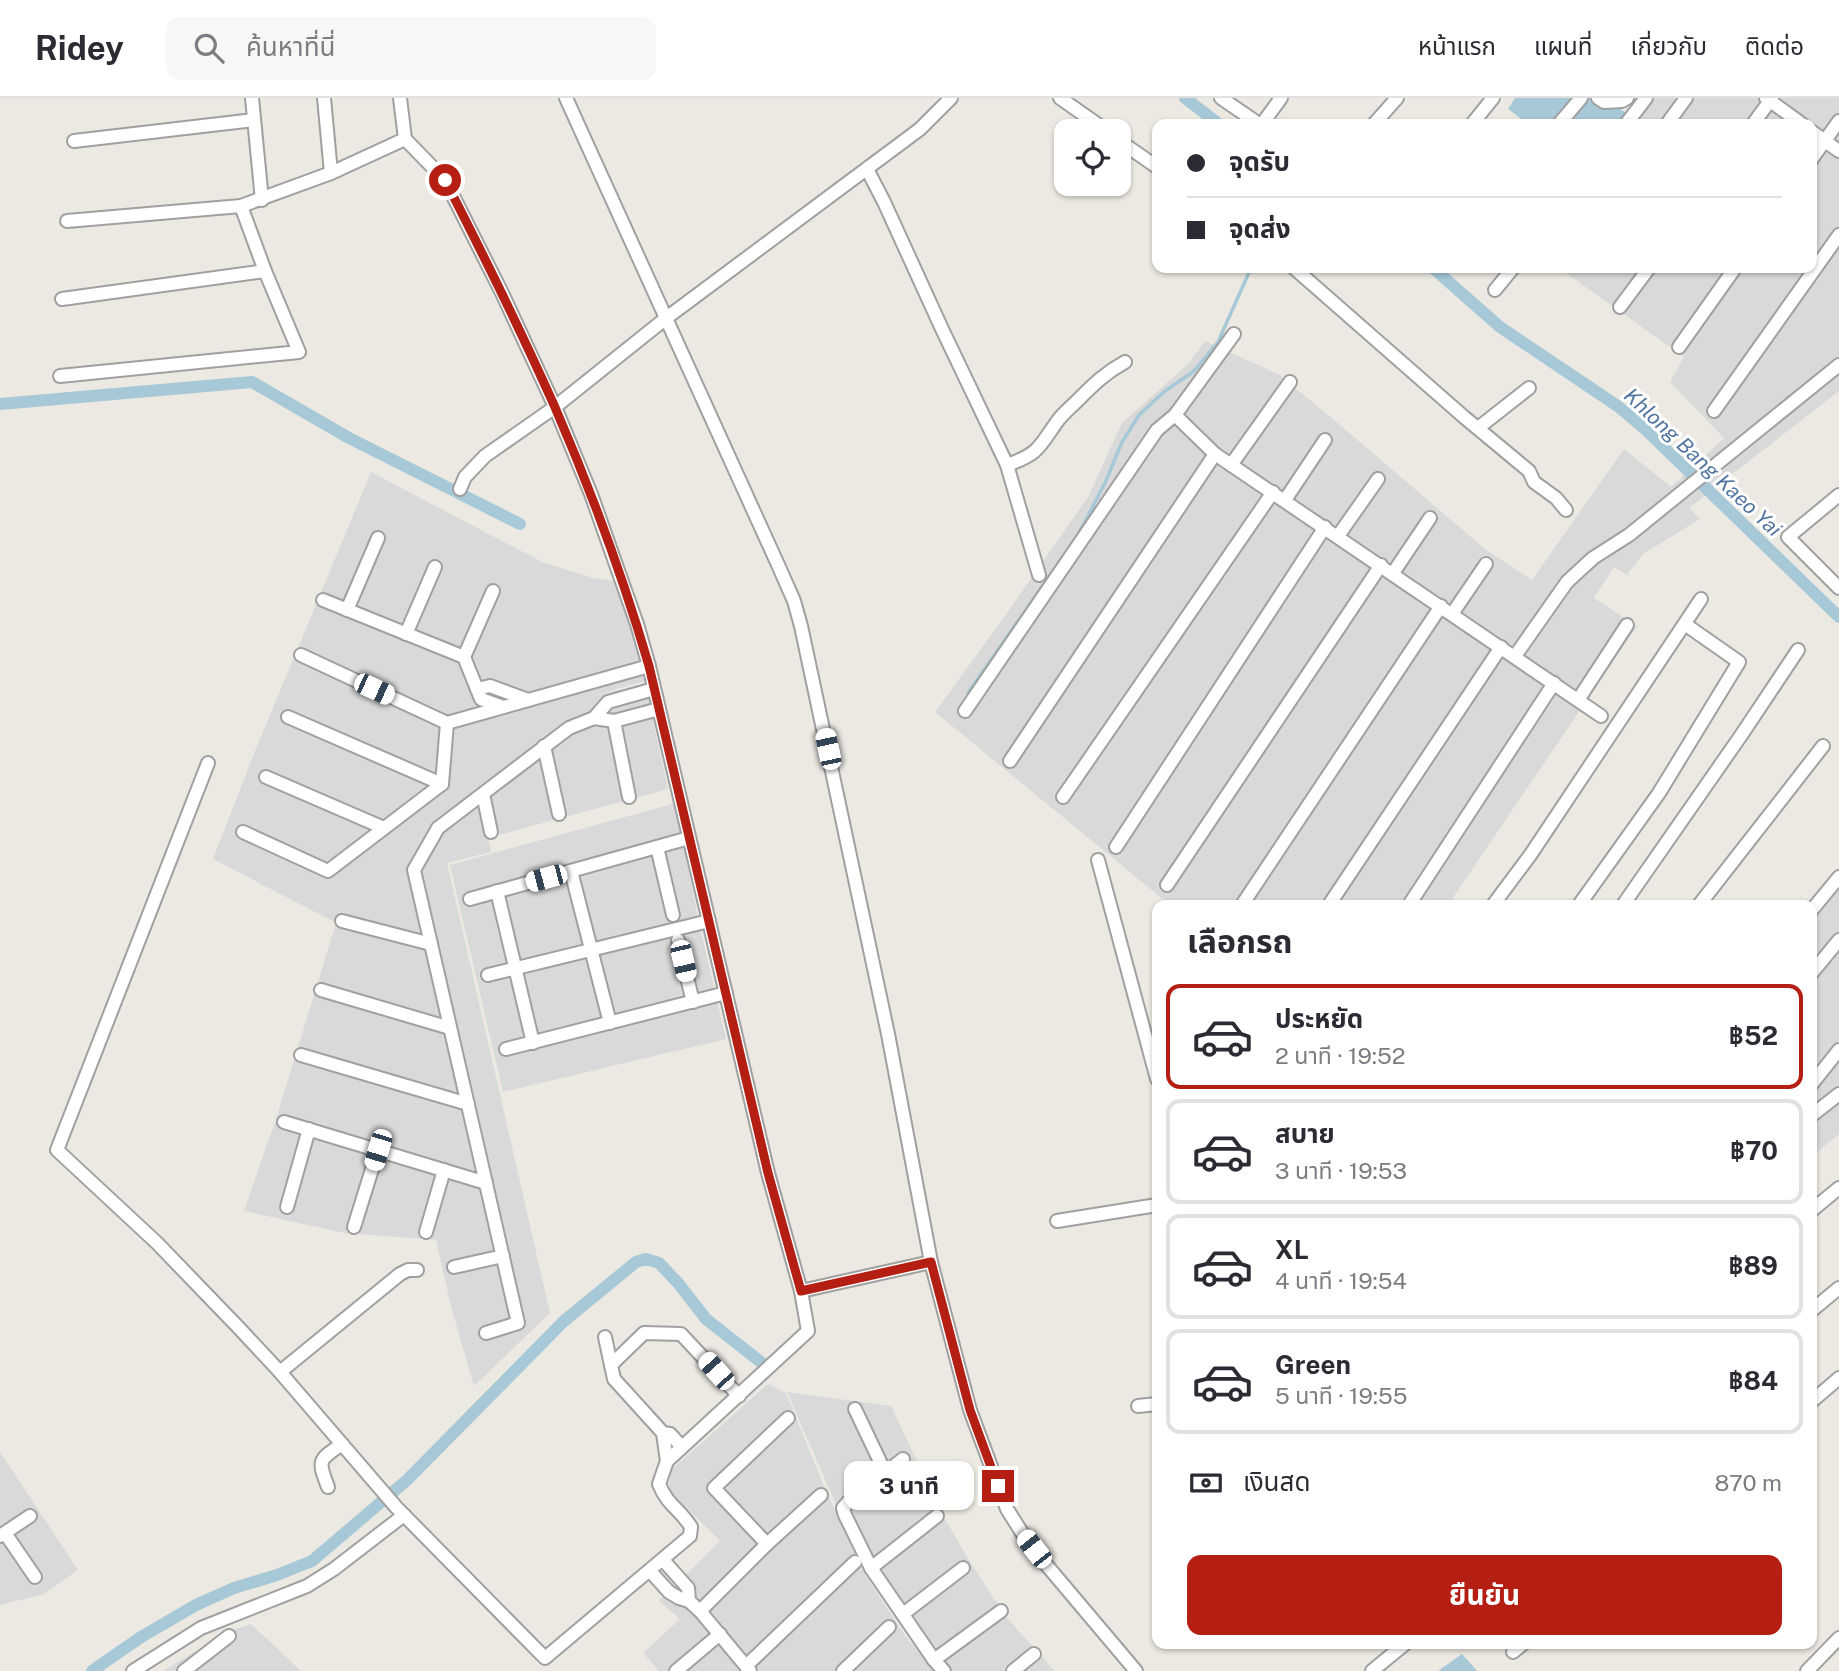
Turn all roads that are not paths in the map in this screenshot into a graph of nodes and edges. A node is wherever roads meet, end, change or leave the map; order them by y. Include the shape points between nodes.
1 (252, 98) edge
2 (324, 98) edge
3 (400, 98) edge
4 (566, 98) edge
5 (951, 98) edge
6 (1060, 98) edge
7 (1221, 98) edge
8 (1281, 98) edge
9 (1397, 98) edge
10 (1493, 98) edge
11 (1581, 98) edge
12 (1598, 98) edge
13 (1627, 98) edge
14 (1646, 98) edge
15 (1686, 98) edge
16 (1769, 99) edge
17 (1090, 119) edge
18 (1252, 119) edge
19 (1264, 119) edge
20 (1378, 119) edge
21 (1476, 119) edge
22 (1563, 119) edge
23 (1630, 119) edge
24 (1671, 119) edge
25 (1756, 119) edge
26 (1795, 119) edge
27 (254, 120) junction
28 (1839, 121) edge
29 (1817, 135) edge
30 (405, 139) junction
31 (74, 141) dead end
32 (1825, 141) junction
33 (1131, 148) edge
34 (1839, 151) edge
35 (1817, 152) edge
36 (1152, 163) edge
37 (867, 169) junction
38 (331, 173) junction
39 (262, 200) junction
40 (241, 206) junction
41 (67, 220) dead end
42 (1839, 235) edge
43 (1817, 266) edge
44 (265, 271) junction
45 (1300, 273) edge
46 (1509, 273) edge
47 (1644, 273) edge
48 (1731, 273) edge
49 (1812, 273) edge
50 (1495, 290) dead end
51 (62, 299) dead end
52 (1620, 307) dead end
53 (665, 319) junction
54 (1234, 334) dead end
55 (1679, 347) dead end
56 (1125, 362) dead end
57 (1839, 365) edge
58 (60, 376) dead end
59 (1290, 382) dead end
60 (1528, 388) dead end
61 (555, 407) junction
62 (1714, 411) dead end
63 (1175, 415) junction
64 (1478, 428) junction
65 (1325, 440) dead end
66 (1215, 454) junction
67 (1007, 465) junction
68 (1231, 465) junction
69 (1378, 479) dead end
70 (460, 489) dead end
71 (1839, 495) edge
72 (1279, 496) junction
73 (1566, 510) dead end
74 (1430, 517) dead end
75 (1325, 527) junction
76 (1338, 536) junction
77 (378, 538) dead end
78 (1486, 564) dead end
79 (1381, 565) junction
80 (435, 567) dead end
81 (1393, 573) junction
82 (1039, 575) dead end
83 (1839, 588) edge
84 (493, 591) dead end
85 (1701, 599) dead end
86 (323, 600) dead end
87 (347, 610) junction
88 (1446, 610) junction
89 (1627, 625) dead end
90 (1689, 627) dead end
91 (407, 634) junction
92 (1501, 647) junction
93 (1798, 650) dead end
94 (302, 655) dead end
95 (1515, 656) junction
96 (464, 657) junction
97 (649, 666) junction
98 (1554, 683) junction
99 (477, 689) junction
100 (654, 689) junction
101 (528, 700) junction
102 (1578, 700) junction
103 (503, 707) junction
104 (659, 709) junction
105 (965, 711) dead end
106 (1601, 716) dead end
107 (288, 717) dead end
108 (594, 718) junction
109 (614, 721) junction
110 (447, 723) junction
111 (1823, 746) dead end
112 (544, 747) junction
113 (1010, 761) dead end
114 (208, 763) dead end
115 (266, 777) dead end
116 (442, 784) junction
117 (483, 794) junction
118 (629, 797) dead end
119 (1063, 797) dead end
120 (559, 814) dead end
121 (384, 828) junction
122 (243, 832) dead end
123 (491, 832) dead end
124 (689, 838) junction
125 (657, 847) junction
126 (1116, 847) dead end
127 (1098, 860) dead end
128 (571, 871) junction
129 (1839, 877) edge
130 (1167, 885) dead end
131 (497, 891) junction
132 (470, 899) dead end
133 (1245, 900) edge
134 (1332, 900) edge
135 (1412, 900) edge
136 (1497, 900) edge
137 (1583, 900) edge
138 (1626, 900) edge
139 (1703, 900) edge
140 (1817, 904) edge
141 (673, 915) dead end
142 (342, 921) dead end
143 (709, 921) junction
144 (678, 940) dead end
145 (1839, 940) edge
146 (431, 944) junction
147 (591, 950) junction
148 (1817, 967) edge
149 (515, 968) junction
150 (488, 975) dead end
151 (321, 990) dead end
152 (726, 993) junction
153 (693, 1002) junction
154 (610, 1023) junction
155 (450, 1028) junction
156 (533, 1043) junction
157 (506, 1049) dead end
158 (1839, 1050) edge
159 (301, 1055) dead end
160 (1152, 1057) edge
161 (1817, 1078) edge
162 (1839, 1094) edge
163 (468, 1104) junction
164 (1817, 1110) edge
165 (284, 1122) dead end
166 (309, 1129) junction
167 (378, 1150) junction
168 (444, 1170) junction
169 (486, 1183) junction
170 (1839, 1188) edge
171 (1152, 1206) edge
172 (1817, 1206) edge
173 (286, 1207) dead end
174 (1057, 1221) dead end
175 (354, 1227) dead end
176 (426, 1232) dead end
177 (503, 1256) junction
178 (931, 1262) junction
179 (454, 1267) dead end
180 (417, 1270) dead end
181 (1839, 1288) edge
182 (801, 1291) junction
183 (1817, 1306) edge
184 (486, 1333) dead end
185 (605, 1337) dead end
186 (611, 1365) junction
187 (280, 1372) junction
188 (1839, 1378) edge
189 (739, 1396) junction
190 (1817, 1397) edge
191 (1152, 1405) edge
192 (1138, 1406) dead end
193 (855, 1409) dead end
194 (788, 1418) dead end
195 (663, 1433) junction
196 (342, 1444) junction
197 (681, 1446) junction
198 (903, 1460) dead end
199 (667, 1461) junction
200 (885, 1472) junction
201 (328, 1487) dead end
202 (821, 1495) dead end
203 (400, 1511) junction
204 (30, 1516) dead end
205 (937, 1516) dead end
206 (2, 1534) edge
207 (767, 1544) junction
208 (663, 1560) junction
209 (856, 1562) dead end
210 (871, 1568) junction
211 (963, 1568) dead end
212 (650, 1571) junction
213 (35, 1577) dead end
214 (689, 1601) junction
215 (700, 1611) junction
216 (1001, 1611) dead end
217 (903, 1614) junction
218 (889, 1627) dead end
219 (720, 1634) junction
220 (229, 1636) dead end
221 (1839, 1638) edge
222 (1399, 1649) edge
223 (1034, 1654) dead end
224 (934, 1660) junction
225 (748, 1669) edge
226 (133, 1671) edge
227 (184, 1671) edge
228 (676, 1671) edge
229 (843, 1671) edge
230 (944, 1671) edge
231 (1013, 1671) edge
232 (1136, 1671) edge
233 (1373, 1671) edge
234 (1807, 1671) edge

1 - 27 street
2 - 38 street
3 - 30 street
4 - 53 street
5 - 37 street via 920,130
6 - 17 street
7 - 18 street
8 - 19 street
9 - 20 street
10 - 21 street
11 - 22 street
12 - 13 street via 1604,102
14 - 23 street
15 - 24 street
16 - 25 street
16 - 26 street
27 - 31 street
27 - 39 street
28 - 32 street
29 - 32 street
30 - 38 street
30 - 61 street via 445,180
32 - 34 street
32 - 35 street
33 - 36 street
37 - 53 street
37 - 67 street
38 - 39 street
39 - 40 street
40 - 41 street
40 - 44 street
42 - 43 street
44 - 51 street
44 - 58 street via 299,352
45 - 64 street
46 - 50 street
47 - 52 street
48 - 55 street
49 - 62 street
53 - 61 street
53 - 178 street via 794,601 888,1034
54 - 63 street
56 - 67 street via 1088,388 1035,452
57 - 95 street via 1629,535 1593,558 1567,582
59 - 68 street
60 - 64 street
61 - 70 street via 485,456
61 - 97 street via 591,494
63 - 66 street
63 - 105 street via 1157,430
64 - 73 street via 1530,471 1536,484
65 - 72 street
66 - 68 street
66 - 113 street
67 - 82 street
68 - 72 street
69 - 76 street
71 - 83 street via 1788,537
72 - 75 street
72 - 119 street
74 - 81 street
75 - 76 street
75 - 126 street
76 - 79 street
77 - 87 street
78 - 88 street
79 - 81 street
79 - 130 street
80 - 91 street
81 - 88 street
84 - 96 street
85 - 136 street
86 - 87 street
87 - 91 street
88 - 92 street
88 - 133 street
89 - 102 street
90 - 137 street via 1739,662 1659,793
91 - 96 street
92 - 95 street
92 - 134 street
93 - 138 street
94 - 110 street
95 - 98 street
96 - 99 street
97 - 100 street
97 - 101 street
98 - 102 street
98 - 135 street
99 - 101 street via 491,686
99 - 103 street via 481,699
100 - 104 street
100 - 108 street via 608,702
101 - 103 street
102 - 106 street
103 - 110 street
104 - 109 street
104 - 124 street
107 - 116 street
108 - 109 street
108 - 112 street via 569,728
109 - 118 street
110 - 116 street
111 - 139 street
112 - 117 street
112 - 120 street
114 - 187 street via 57,1150 157,1243
115 - 121 street
116 - 121 street
117 - 123 street
117 - 146 street via 438,828 414,870
121 - 122 street via 328,871
124 - 125 street
124 - 143 street
125 - 128 street
125 - 141 street
127 - 160 street
128 - 131 street
128 - 147 street
129 - 140 street
131 - 132 street
131 - 149 street
142 - 146 street
143 - 147 street
143 - 152 street
144 - 153 street
145 - 148 street
146 - 155 street
147 - 149 street
147 - 154 street
149 - 150 street
149 - 156 street
151 - 155 street
152 - 153 street
152 - 182 street
153 - 154 street
154 - 156 street
155 - 163 street
156 - 157 street
158 - 161 street
159 - 163 street
162 - 164 street
163 - 169 street
165 - 166 street
166 - 167 street
166 - 173 street
167 - 168 street
167 - 175 street
168 - 169 street
168 - 176 street
169 - 177 street
170 - 172 street
171 - 174 street
177 - 179 street
177 - 184 street via 518,1323
178 - 182 street
178 - 232 street via 970,1410 1007,1509 1044,1562
180 - 187 street via 400,1274
181 - 183 street
182 - 189 street via 808,1331
185 - 186 street
186 - 189 street via 644,1334 681,1334
186 - 195 street via 614,1380
187 - 196 street
188 - 190 street
189 - 197 street
191 - 192 street
193 - 200 street
194 - 207 street via 714,1488
195 - 197 street
195 - 199 street
196 - 201 street via 321,1462
196 - 203 street
197 - 199 street
198 - 200 street
199 - 208 street via 659,1484 664,1497 691,1527 690,1536
200 - 210 street via 844,1508
202 - 207 street
203 - 212 street via 545,1658
203 - 226 street via 334,1569 307,1586 201,1629
204 - 206 street
205 - 210 street
206 - 213 street
207 - 215 street
208 - 212 street
208 - 214 street via 688,1588
209 - 225 street
210 - 217 street
211 - 217 street
212 - 214 street via 669,1592
214 - 215 street
215 - 219 street
216 - 224 street
217 - 224 street
218 - 229 street
219 - 225 street
219 - 228 street
220 - 227 street
221 - 234 street
222 - 233 street
223 - 231 street
224 - 230 street

